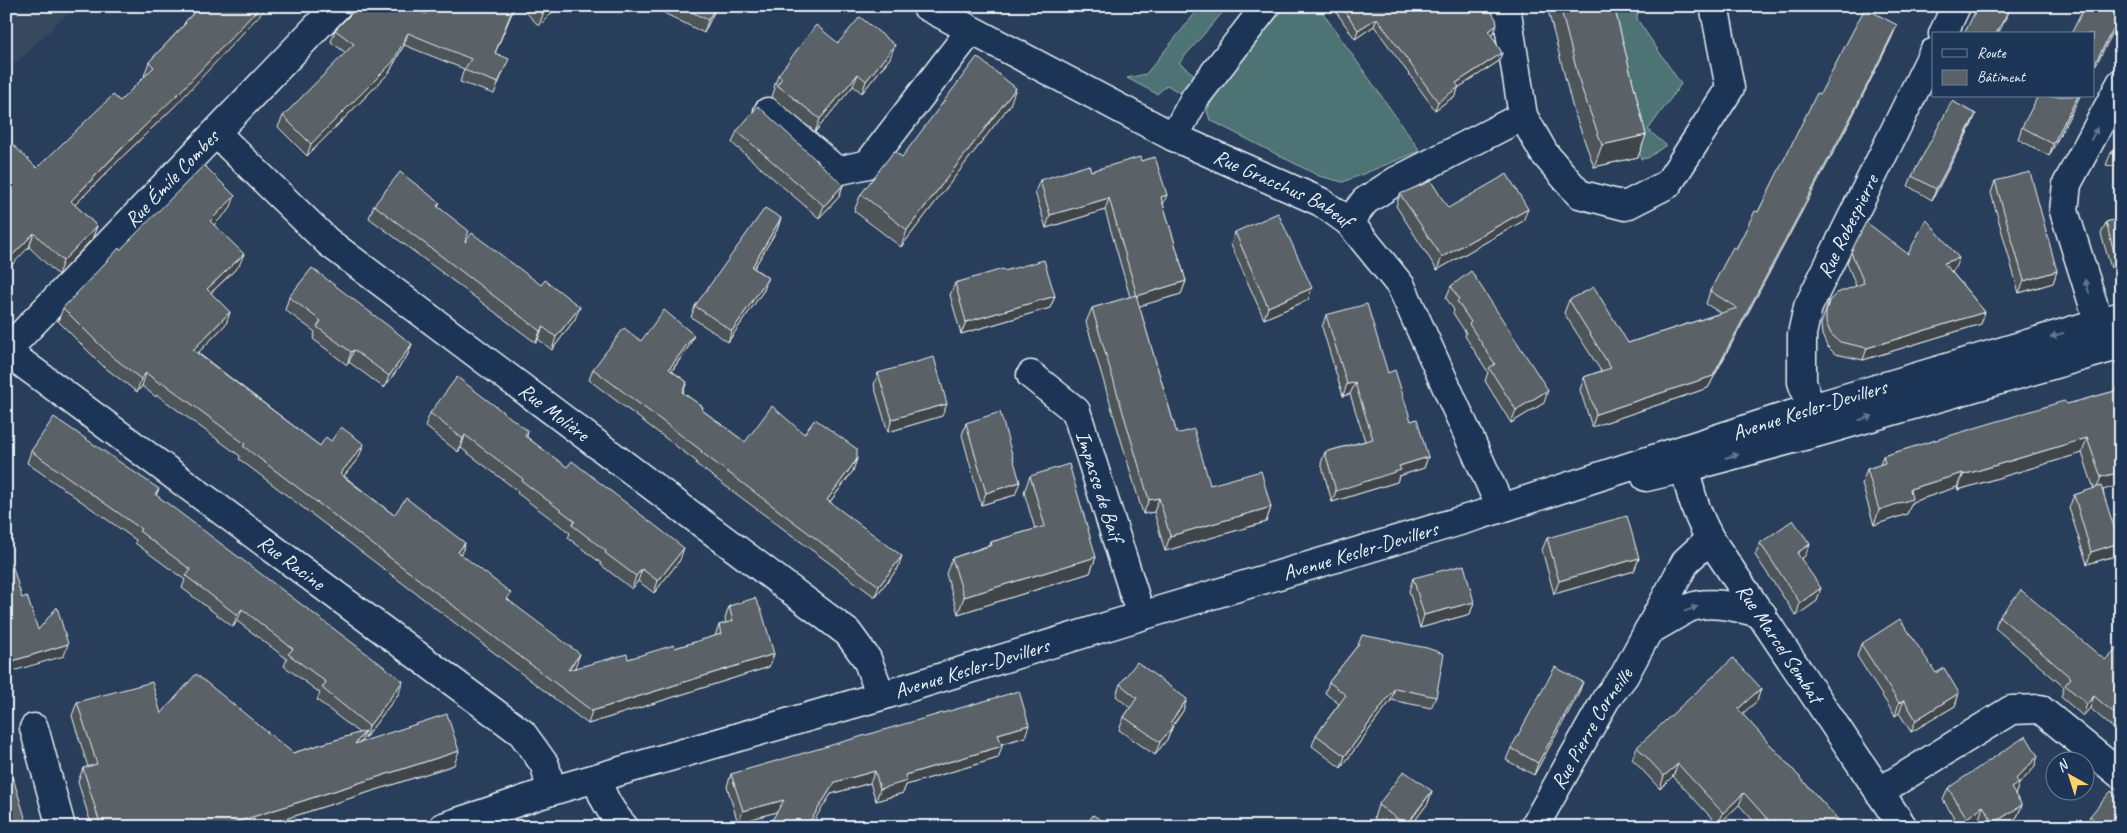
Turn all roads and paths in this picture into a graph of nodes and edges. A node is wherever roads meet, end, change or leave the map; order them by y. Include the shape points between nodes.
1 (338, 6) edge
2 (926, 6) edge
3 (1266, 6) edge
4 (1506, 6) edge
5 (1956, 6) edge
6 (1715, 10) dead end
7 (971, 30) junction
8 (1943, 32) edge
9 (1932, 55) edge
10 (2121, 83) edge
11 (768, 112) edge
12 (1523, 116) junction
13 (216, 133) junction
14 (1174, 137) junction
15 (1350, 222) junction
16 (2110, 319) edge
17 (2114, 347) edge
18 (6, 351) edge
19 (1031, 375) dead end
20 (1816, 420) junction
21 (1685, 458) junction
22 (1501, 508) junction
23 (1710, 538) junction
24 (1762, 614) junction
25 (1140, 616) junction
26 (1648, 631) junction
27 (881, 696) junction
28 (34, 728) dead end
29 (2121, 774) edge
30 (597, 779) junction
31 (552, 791) junction
32 (1880, 792) junction
33 (61, 827) edge
34 (443, 827) edge
35 (624, 827) edge
36 (1534, 827) edge
37 (1903, 827) edge

1 - 13 street, Rue Émile Combes
2 - 7 street, Rue Gracchus Babeuf
3 - 14 street via 1195,98
4 - 12 street
5 - 8 street
6 - 12 street via 1730,88 1668,184 1624,206 1579,194 1544,154
7 - 11 street via 868,164 837,171
7 - 14 street, Rue Gracchus Babeuf
9 - 20 street, Rue Robespierre via 1808,307 1802,334 1802,382
16 -> 10 street via 2064,211 2067,184
12 - 15 street via 1396,181 1365,201
13 - 18 street, Rue Émile Combes
13 - 27 street, Rue Molière via 328,242 848,633 867,659
14 - 15 street, Rue Gracchus Babeuf via 1320,202
15 - 22 street, Rue Gracchus Babeuf via 1401,286
16 - 17 street
16 -> 20 street, Avenue Kesler-Devillers
20 -> 17 street, Avenue Kesler-Devillers
18 - 31 street, Rue Racine via 522,733 545,765
19 - 25 street, Impasse de Baif via 1076,411
20 - 21 street, Avenue Kesler-Devillers
21 - 22 street, Avenue Kesler-Devillers
21 - 23 street, Rue Marcel Sembat via 1696,513
22 - 25 street, Avenue Kesler-Devillers
23 - 24 street, Rue Marcel Sembat
23 - 26 street, Rue Pierre Corneille via 1686,561
26 -> 24 street via 1691,607 1704,605 1734,606
24 - 32 street, Rue Marcel Sembat
25 - 27 street, Avenue Kesler-Devillers
26 - 36 street, Rue Pierre Corneille
27 - 30 street, Avenue Kesler-Devillers
28 - 33 street
29 - 32 street via 2040,709 2011,710
30 - 31 street, Avenue Kesler-Devillers
30 - 35 street via 610,811
31 - 34 street, Avenue Kesler-Devillers
32 - 37 street, Rue Marcel Sembat

